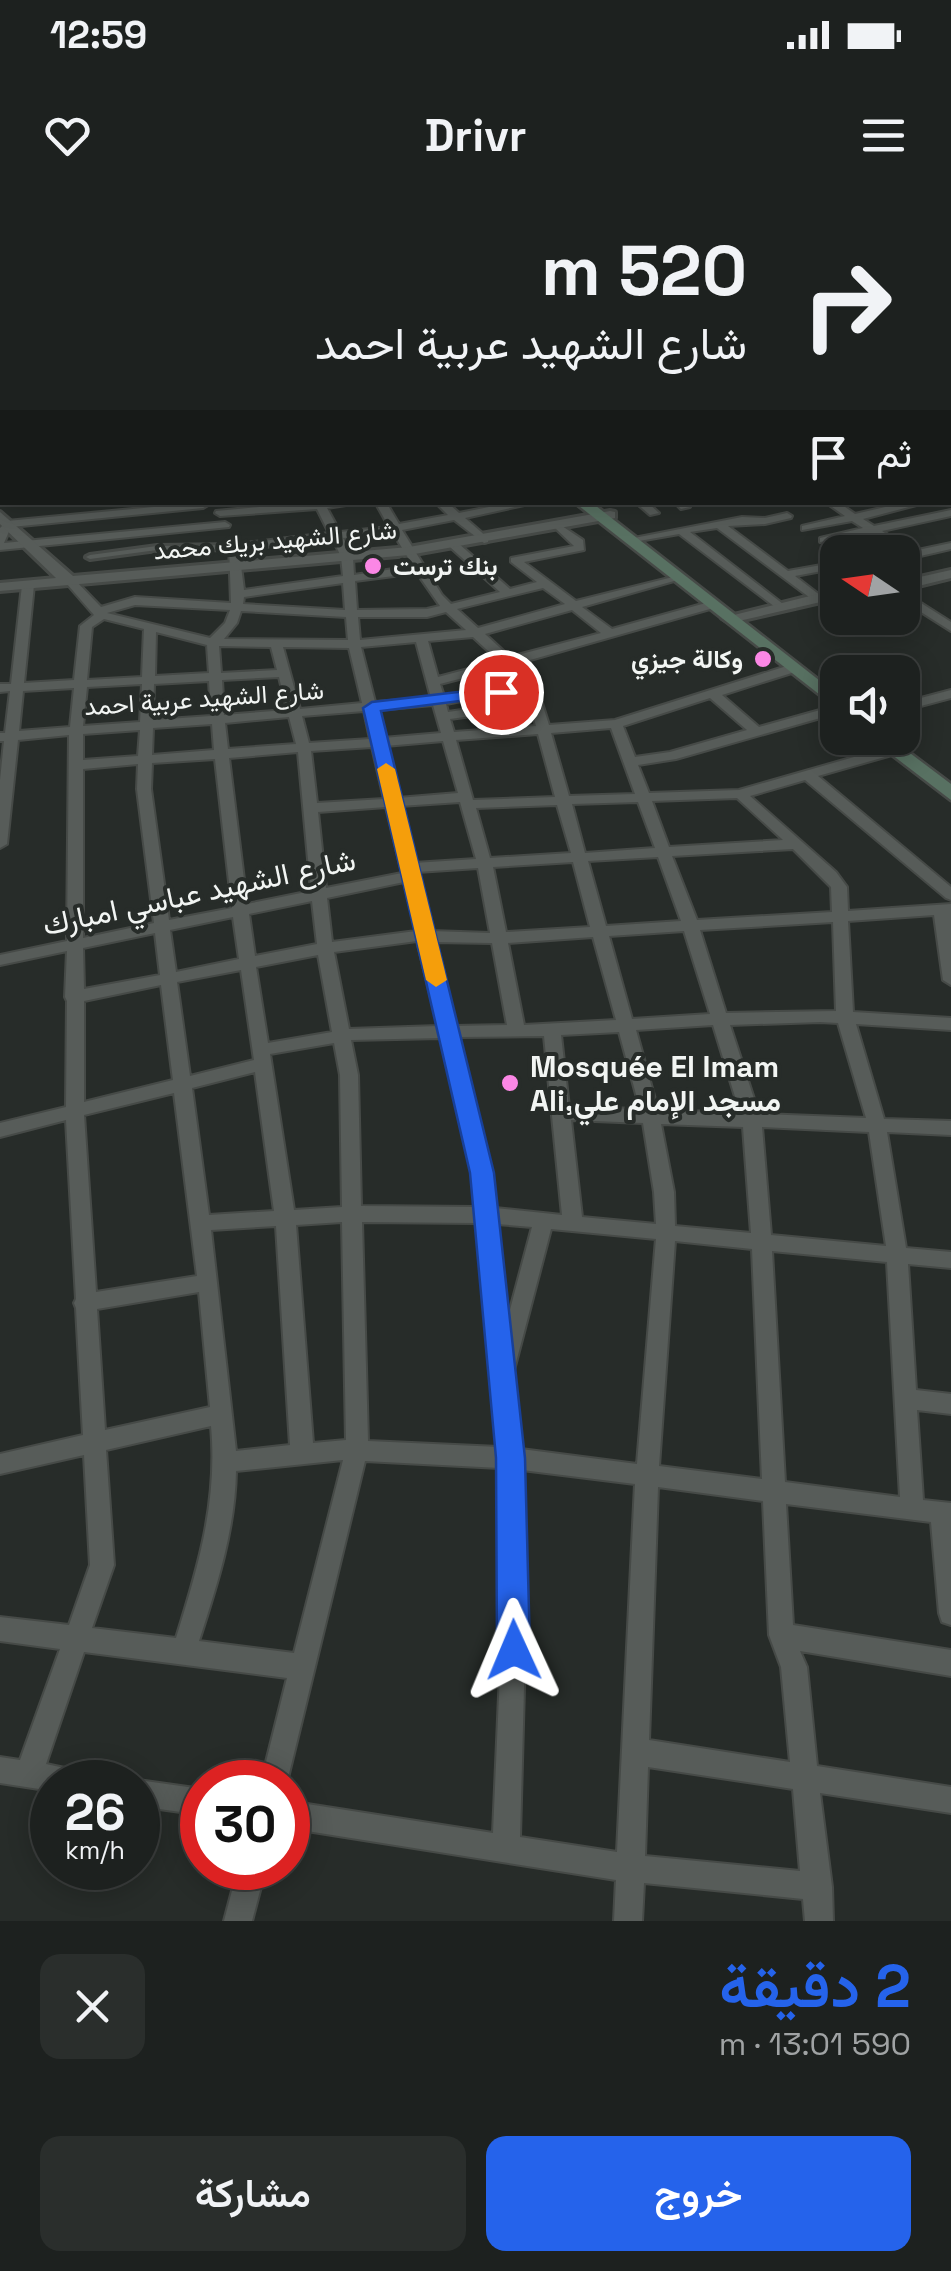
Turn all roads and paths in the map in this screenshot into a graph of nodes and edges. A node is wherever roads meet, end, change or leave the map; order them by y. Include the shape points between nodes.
1 (195, 505) edge
2 (207, 505) edge
3 (290, 505) edge
4 (320, 505) edge
5 (382, 505) edge
6 (444, 505) edge
7 (644, 505) edge
8 (772, 505) edge
9 (834, 505) edge
10 (904, 505) edge
11 (910, 505) edge
12 (260, 506) edge
13 (495, 506) edge
14 (601, 512) edge
15 (654, 513) dead end
16 (951, 513) edge
17 (787, 516) junction
18 (458, 517) junction
19 (854, 518) junction
20 (930, 518) junction
21 (223, 519) junction
22 (720, 524) junction
23 (559, 527) junction
24 (395, 528) junction
25 (806, 528) junction
26 (872, 530) junction
27 (951, 531) edge
28 (2, 532) edge
29 (683, 532) junction
30 (848, 535) edge
31 (879, 535) edge
32 (336, 536) junction
33 (820, 537) edge
34 (639, 538) junction
35 (484, 540) junction
36 (279, 542) junction
37 (26, 544) junction
38 (454, 546) junction
39 (951, 546) edge
40 (233, 547) junction
41 (409, 551) junction
42 (920, 553) edge
43 (90, 557) dead end
44 (347, 557) junction
45 (40, 558) junction
46 (515, 560) junction
47 (477, 567) junction
48 (237, 568) junction
49 (820, 568) edge
50 (419, 569) junction
51 (951, 570) edge
52 (788, 574) junction
53 (677, 577) junction
54 (920, 578) edge
55 (350, 579) junction
56 (71, 582) junction
57 (544, 584) junction
58 (0, 586) edge
59 (28, 586) junction
60 (508, 593) junction
61 (820, 597) edge
62 (817, 598) junction
63 (237, 601) junction
64 (713, 604) junction
65 (820, 604) edge
66 (573, 606) junction
67 (779, 606) junction
68 (920, 606) edge
69 (447, 609) junction
70 (99, 614) junction
71 (351, 614) junction
72 (738, 620) junction
73 (951, 627) edge
74 (150, 629) junction
75 (475, 634) junction
76 (610, 634) junction
77 (421, 639) junction
78 (211, 642) junction
79 (276, 643) junction
80 (354, 644) junction
81 (150, 649) junction
82 (508, 662) junction
83 (794, 668) junction
84 (284, 673) junction
85 (215, 676) junction
86 (820, 679) edge
87 (148, 680) junction
88 (434, 682) junction
89 (80, 684) junction
90 (18, 687) junction
91 (0, 688) edge
92 (820, 690) edge
93 (534, 693) junction
94 (713, 694) junction
95 (949, 697) edge
96 (920, 703) edge
97 (372, 708) junction
98 (442, 709) junction
99 (820, 712) edge
100 (295, 714) junction
101 (218, 719) junction
102 (616, 724) junction
103 (146, 725) junction
104 (546, 730) junction
105 (76, 731) junction
106 (758, 732) junction
107 (6, 736) edge
108 (451, 739) junction
109 (380, 743) junction
110 (304, 748) junction
111 (220, 754) junction
112 (859, 755) edge
113 (905, 755) edge
114 (910, 755) edge
115 (144, 759) junction
116 (632, 762) junction
117 (76, 765) junction
118 (809, 776) junction
119 (951, 781) edge
120 (740, 794) junction
121 (951, 794) edge
122 (646, 799) junction
123 (468, 801) junction
124 (565, 802) junction
125 (394, 803) junction
126 (312, 808) junction
127 (2, 811) edge
128 (0, 844) edge
129 (798, 844) junction
130 (664, 853) junction
131 (581, 856) junction
132 (484, 862) junction
133 (409, 872) junction
134 (320, 896) junction
135 (948, 905) edge
136 (239, 913) junction
137 (840, 917) junction
138 (690, 924) junction
139 (160, 929) junction
140 (600, 932) junction
141 (426, 936) junction
142 (500, 938) junction
143 (73, 947) junction
144 (325, 948) junction
145 (0, 960) edge
146 (247, 964) junction
147 (951, 980) edge
148 (166, 982) junction
149 (73, 998) junction
150 (845, 1017) junction
151 (720, 1020) junction
152 (951, 1024) edge
153 (626, 1026) junction
154 (552, 1030) junction
155 (517, 1031) junction
156 (449, 1032) junction
157 (342, 1037) junction
158 (262, 1057) junction
159 (182, 1085) junction
160 (74, 1113) junction
161 (563, 1113) junction
162 (651, 1117) junction
163 (752, 1121) junction
164 (877, 1126) junction
165 (951, 1128) edge
166 (0, 1130) edge
167 (352, 1214) junction
168 (484, 1215) junction
169 (285, 1218) junction
170 (544, 1220) junction
171 (573, 1222) junction
172 (200, 1223) junction
173 (666, 1233) junction
174 (762, 1242) junction
175 (897, 1255) junction
176 (951, 1260) edge
177 (208, 1282) junction
178 (84, 1303) junction
179 (504, 1377) junction
180 (906, 1399) junction
181 (951, 1404) edge
182 (220, 1414) junction
183 (93, 1444) junction
184 (357, 1450) junction
185 (302, 1454) junction
186 (511, 1458) junction
187 (225, 1462) junction
188 (0, 1464) edge
189 (646, 1474) junction
190 (776, 1492) junction
191 (912, 1508) junction
192 (946, 1514) edge
193 (951, 1613) edge
194 (0, 1628) edge
195 (781, 1636) junction
196 (79, 1639) junction
197 (184, 1652) junction
198 (951, 1663) edge
199 (304, 1667) junction
200 (638, 1752) junction
201 (280, 1760) edge
202 (0, 1770) edge
203 (29, 1773) joint
204 (804, 1778) junction
205 (951, 1800) edge
206 (310, 1819) edge
207 (506, 1850) junction
208 (630, 1868) junction
209 (818, 1887) junction
210 (246, 1890) edge
211 (238, 1921) edge
212 (628, 1921) edge
213 (819, 1921) edge

1 - 28 street
2 - 21 street
3 - 12 street
4 - 32 street
5 - 24 street
6 - 18 street
7 - 15 street
8 - 17 street
9 - 19 street
10 - 19 street
11 - 20 street
12 - 21 street
12 - 36 street
13 - 18 street
14 - 23 street, شارع الشهيد بريك محمد
14 - 34 main road
14 - 53 main road
16 - 20 street
17 - 22 street
17 - 25 street
18 - 24 street
18 - 35 street
19 - 25 street
19 - 26 street
20 - 26 street
20 - 27 street
21 - 37 street
21 - 40 street
22 - 29 street
22 - 52 street
23 - 35 street, شارع الشهيد بريك محمد
23 - 46 street via 580,548
24 - 32 street
24 - 41 street
25 - 33 street
26 - 30 street
26 - 31 street
28 - 37 street
29 - 34 street
29 - 67 street
32 - 36 street
32 - 44 street
34 - 72 main road
35 - 38 street, شارع الشهيد بريك محمد
36 - 40 street
37 - 45 street
38 - 41 street, شارع الشهيد بريك محمد
38 - 47 street
39 - 42 street
40 - 43 street
40 - 48 street
41 - 44 street, شارع الشهيد بريك محمد
41 - 50 street
44 - 48 street, شارع الشهيد بريك محمد
44 - 55 street
45 - 56 street
45 - 59 street
46 - 47 street
46 - 57 street
47 - 60 street
48 - 56 street, شارع الشهيد بريك محمد
48 - 63 street
49 - 52 street
50 - 55 street
50 - 69 street
51 - 54 street
52 - 62 street
53 - 64 main road
53 - 66 street
55 - 63 street
55 - 71 street
56 - 59 street, شارع الشهيد بريك محمد
56 - 70 street
57 - 60 street
57 - 66 street
58 - 59 street, شارع الشهيد بريك محمد
59 - 90 street
60 - 69 street
61 - 62 street
62 - 67 street
63 - 70 street via 135,601
63 - 71 street
63 - 78 street via 226,634
64 - 72 main road
64 - 76 street
65 - 72 street
66 - 75 street
66 - 76 street
67 - 72 street
68 - 73 street
69 - 71 street
69 - 75 street
70 - 74 street
70 - 89 street via 86,626
71 - 80 street
72 - 83 main road
72 - 86 main road
74 - 78 street
74 - 81 street
75 - 77 street
75 - 82 street
76 - 82 street
77 - 80 street
77 - 88 street
78 - 79 street
78 - 81 street
78 - 85 street
79 - 80 street
79 - 84 street
80 - 97 street
81 - 87 street
82 - 88 street
82 - 93 street
83 - 92 main road
83 - 94 street
84 - 85 street
84 - 100 street
85 - 87 street
85 - 101 street
87 - 89 street
87 - 103 street
88 - 98 street
89 - 90 street
89 - 105 street
90 - 91 street
90 - 107 street
93 - 98 street, شارع الشهيد عربية احمد
93 - 104 street
94 - 102 street
94 - 106 street
95 - 96 street
97 - 98 street, شارع الشهيد عربية احمد
97 - 100 street, شارع الشهيد عربية احمد
97 - 109 street
98 - 108 street
99 - 106 street
100 - 101 street, شارع الشهيد عربية احمد
100 - 110 street
101 - 103 street, شارع الشهيد عربية احمد
101 - 111 street
102 - 104 street
102 - 116 street
103 - 105 street, شارع الشهيد عربية احمد
103 - 115 street
104 - 108 street
104 - 124 street
105 - 107 street, شارع الشهيد عربية احمد
105 - 117 street
106 - 116 street
107 - 127 street
108 - 109 street
108 - 123 street
109 - 110 street
109 - 125 street
110 - 111 street
110 - 126 street
111 - 115 street
111 - 136 street
112 - 118 street
113 - 121 main road
114 - 119 main road
115 - 117 street
115 - 139 street
116 - 122 street
117 - 143 street
118 - 120 street
118 - 135 street
120 - 122 street
120 - 129 street
122 - 124 street
122 - 130 street
123 - 124 street
123 - 125 street
123 - 132 street
124 - 131 street
125 - 126 street
125 - 133 street
126 - 134 street
127 - 128 street
129 - 130 street, شارع الشهيد عباسي امبارك
129 - 137 street via 838,887
130 - 131 street, شارع الشهيد عباسي امبارك
130 - 138 street
131 - 132 street, شارع الشهيد عباسي امبارك
131 - 140 street
132 - 133 street, شارع الشهيد عباسي امبارك
132 - 142 street
133 - 134 street, شارع الشهيد عباسي امبارك
133 - 141 street
134 - 136 street, شارع الشهيد عباسي امبارك
134 - 144 street
135 - 137 street
135 - 147 street
136 - 139 street, شارع الشهيد عباسي امبارك
136 - 146 street
137 - 138 street
137 - 150 street
138 - 140 street
138 - 151 street
139 - 143 street, شارع الشهيد عباسي امبارك
139 - 148 street
140 - 142 street
140 - 153 street
141 - 142 street
141 - 144 street
141 - 156 street
142 - 155 street
143 - 145 street, شارع الشهيد عباسي امبارك
143 - 149 street
144 - 146 street
144 - 157 street
146 - 148 street
146 - 158 street
148 - 149 street
148 - 159 street
149 - 160 street
150 - 151 street
150 - 152 street
150 - 164 street
151 - 153 street
151 - 163 street
153 - 154 street
153 - 162 street
154 - 155 street
154 - 161 street
155 - 156 street
156 - 157 street
156 - 168 street via 482,1173
157 - 158 street
157 - 167 street
158 - 159 street
158 - 169 street
159 - 160 street
159 - 172 street
160 - 166 street
160 - 178 street
161 - 162 street
161 - 171 street
162 - 163 street
162 - 173 street
163 - 164 street
163 - 174 street
164 - 165 street
164 - 175 street
167 - 168 street
167 - 169 street
167 - 184 street
168 - 170 street
168 - 179 street
169 - 172 street
169 - 185 street
170 - 171 street
170 - 179 street
171 - 173 street
172 - 177 street
173 - 174 street
173 - 189 street
174 - 175 street
174 - 190 street
175 - 176 street
175 - 180 street
177 - 178 street
177 - 182 street
178 - 183 street
179 - 186 street
180 - 181 street
180 - 191 street
182 - 183 street
182 - 187 street
183 - 188 street
183 - 196 street via 102,1565
184 - 185 street
184 - 186 street
184 - 199 street
185 - 187 street
186 - 189 street
186 - 207 street via 514,1650
187 - 197 street via 212,1562
189 - 190 street
189 - 200 street
190 - 191 street
190 - 195 street
191 - 192 street
192 - 193 street
194 - 196 street
195 - 198 street
195 - 204 street via 794,1667
196 - 197 street
196 - 203 street
197 - 199 street
199 - 201 street
200 - 204 street
200 - 208 street
202 - 203 street
204 - 205 street
204 - 209 street
206 - 207 street
207 - 208 street
208 - 209 street
208 - 212 street
209 - 213 street
210 - 211 street

